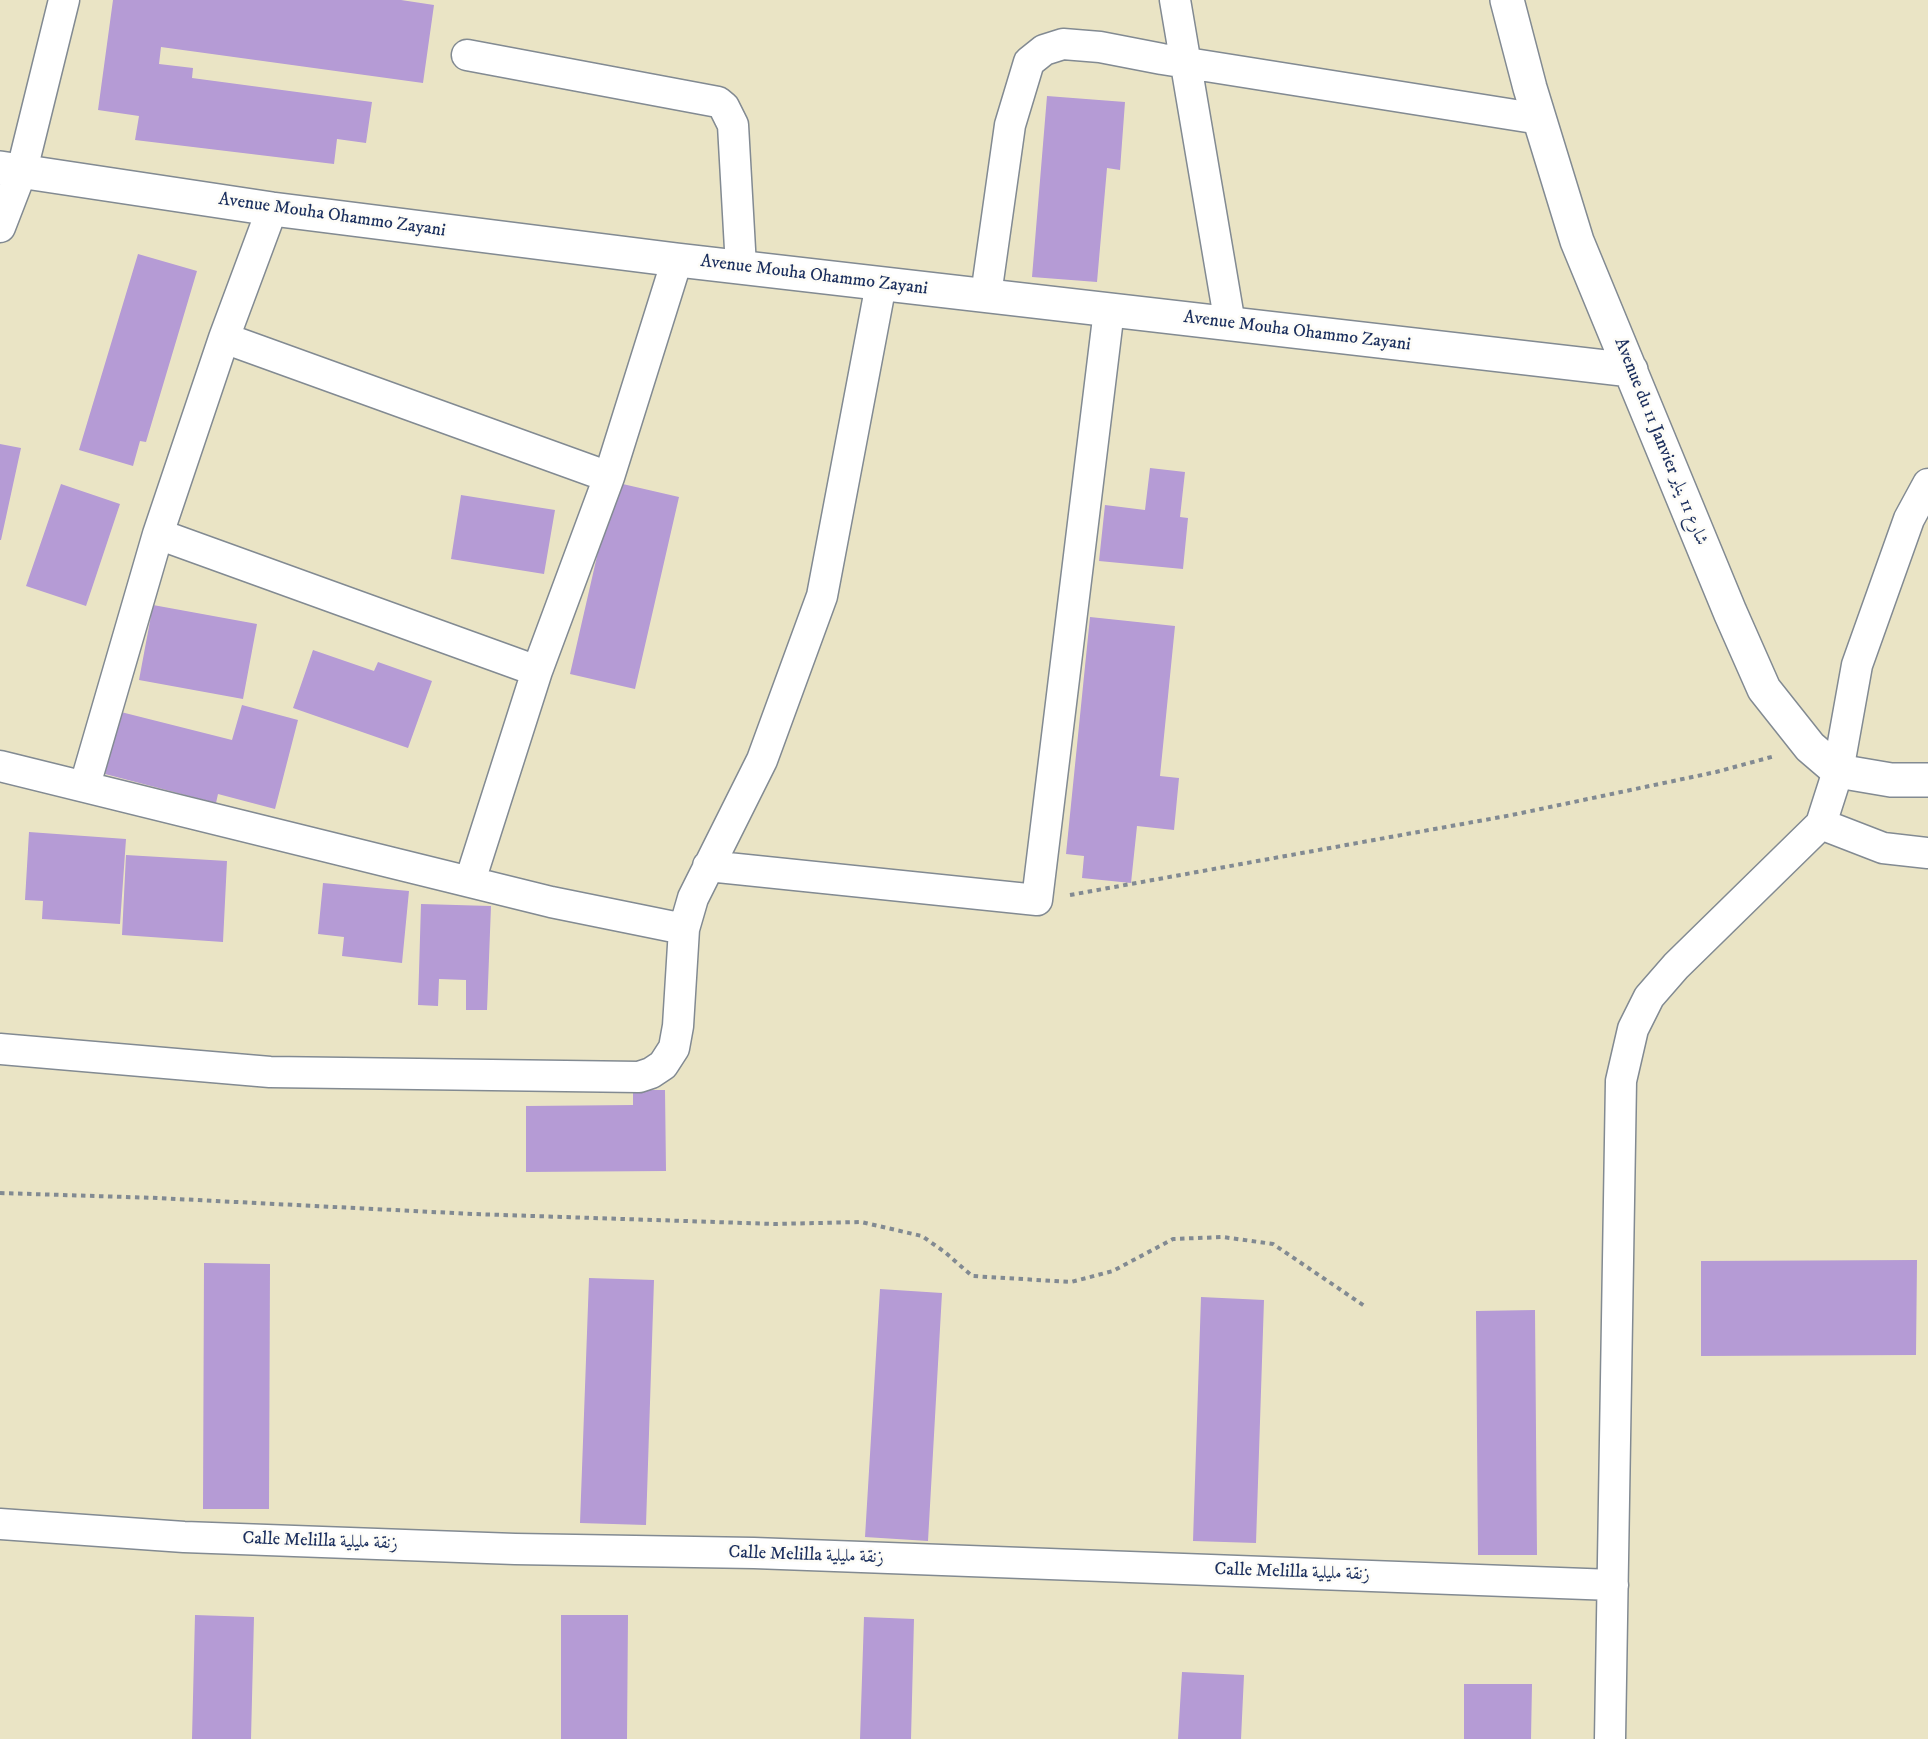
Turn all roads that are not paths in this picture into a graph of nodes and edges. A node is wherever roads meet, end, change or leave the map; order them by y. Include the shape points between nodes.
1 (64, 0) edge
2 (1175, 0) edge
3 (1507, 0) edge
4 (467, 55) dead end
5 (1185, 63) junction
6 (1540, 118) junction
7 (11, 169) edge
8 (272, 209) junction
9 (0, 226) edge
10 (677, 260) junction
11 (741, 267) junction
12 (881, 284) junction
13 (986, 295) junction
14 (1109, 310) junction
15 (1230, 324) junction
16 (224, 338) junction
17 (1631, 370) junction
18 (609, 477) junction
19 (1928, 484) edge
20 (158, 534) junction
21 (537, 671) junction
22 (0, 766) edge
23 (1838, 771) junction
24 (1928, 780) edge
25 (85, 785) junction
26 (1821, 824) junction
27 (1928, 853) edge
28 (708, 866) junction
29 (470, 881) junction
30 (684, 929) junction
31 (0, 1049) edge
32 (0, 1524) edge
33 (1613, 1586) junction
34 (1610, 1739) edge

1 - 7 street
2 - 5 street
3 - 6 street, Avenue du 11 Janvier شارع 11 يناير
4 - 11 street via 718,102 733,125
5 - 6 street
5 - 13 street via 1063,44 1044,50 1029,62 1010,125
5 - 15 street
6 - 17 street, Avenue du 11 Janvier شارع 11 يناير via 1577,241
7 - 8 street, Avenue Mouha Ohammo Zayani
7 - 9 street
8 - 10 street, Avenue Mouha Ohammo Zayani
8 - 16 street
10 - 11 street, Avenue Mouha Ohammo Zayani
10 - 18 street
11 - 12 street, Avenue Mouha Ohammo Zayani
12 - 13 street, Avenue Mouha Ohammo Zayani
12 - 28 street via 822,596 762,760
13 - 14 street, Avenue Mouha Ohammo Zayani
14 - 15 street, Avenue Mouha Ohammo Zayani
14 - 28 street via 1037,900
15 - 17 street, Avenue Mouha Ohammo Zayani
16 - 18 street
16 - 20 street
17 - 23 street, Avenue du 11 Janvier شارع 11 يناير via 1764,689 1810,747
18 - 21 street
19 - 23 street via 1909,519 1857,665
20 - 21 street
20 - 25 street
21 - 29 street
22 - 25 street
23 - 24 street via 1891,780
23 - 26 street
25 - 29 street
26 - 27 street via 1883,848
26 - 33 street via 1676,966 1649,997 1633,1029 1621,1081
28 - 30 street
29 - 30 street
30 - 31 street via 675,1048 663,1065 639,1077 270,1072
32 - 33 street, Calle Melilla زنقة مليلية via 184,1537 754,1553
33 - 34 street

